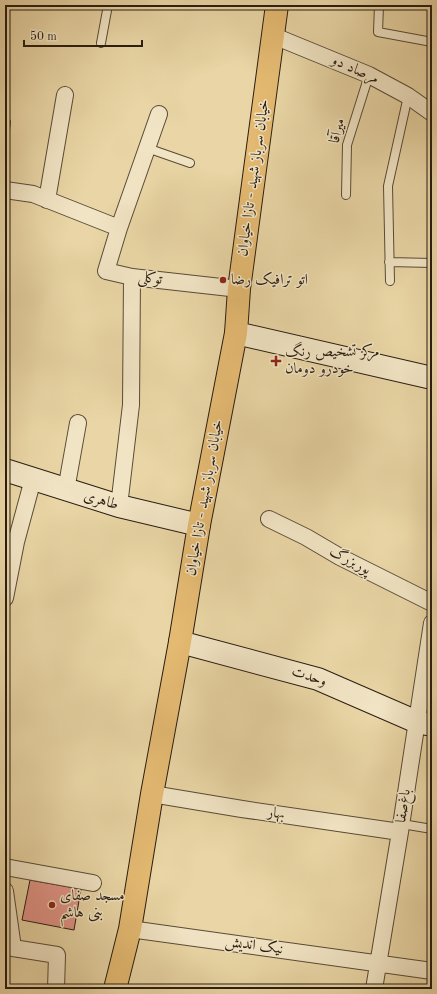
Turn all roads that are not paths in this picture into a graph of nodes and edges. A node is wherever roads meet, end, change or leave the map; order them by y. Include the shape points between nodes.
1 (108, 5) edge
2 (379, 5) edge
3 (276, 6) edge
4 (274, 36) junction
5 (432, 42) edge
6 (101, 43) dead end
7 (369, 75) junction
8 (64, 95) dead end
9 (408, 96) junction
10 (432, 113) edge
11 (159, 114) dead end
12 (147, 148) junction
13 (190, 163) dead end
14 (5, 190) edge
15 (346, 195) dead end
16 (47, 200) junction
17 (119, 228) junction
18 (389, 262) junction
19 (432, 263) edge
20 (132, 277) junction
21 (390, 281) dead end
22 (240, 289) junction
23 (236, 333) junction
24 (432, 378) edge
25 (78, 423) dead end
26 (5, 470) edge
27 (33, 479) junction
28 (66, 490) junction
29 (119, 506) junction
30 (269, 519) dead end
31 (199, 525) junction
32 (5, 598) edge
33 (432, 603) edge
34 (432, 622) edge
35 (431, 640) edge
36 (180, 642) junction
37 (424, 723) edge
38 (152, 794) junction
39 (401, 828) junction
40 (432, 829) edge
41 (5, 868) edge
42 (93, 883) dead end
43 (5, 891) edge
44 (130, 929) junction
45 (379, 964) junction
46 (432, 971) edge
47 (56, 989) edge
48 (115, 989) edge
49 (374, 989) edge

1 - 6 lane
2 - 5 lane via 378,32
3 - 4 main road, خیابان سرباز شهید - تازا خیاوان
4 - 7 street, مرصاد دو
4 - 22 main road, خیابان سرباز شهید - تازا خیاوان
7 - 9 street, مرصاد دو
7 - 15 lane, میرآقا via 347,145
8 - 16 street
9 - 10 street, مرصاد دو
9 - 18 lane via 388,186
11 - 12 street, توکلی
12 - 13 lane
12 - 17 street, توکلی
14 - 16 street via 33,194
16 - 17 street
17 - 20 street, توکلی via 106,270
18 - 19 lane
18 - 21 lane
20 - 22 street, توکلی
20 - 29 street via 131,404
22 - 23 main road, خیابان سرباز شهید - تازا خیاوان
23 - 24 street
23 - 31 main road, خیابان سرباز شهید - تازا خیاوان
25 - 28 street
26 - 27 street, طاهری
27 - 28 street, طاهری
27 - 32 street via 16,542
28 - 29 street, طاهری
29 - 31 street, طاهری
30 - 33 street, پوربزرگ
31 - 36 main road, خیابان سرباز شهید - تازا خیاوان
34 - 35 street, باغ‌صفا
35 - 37 street, باغ‌صفا
36 - 37 street, وحدت via 318,679
36 - 38 main road, خیابان سرباز شهید - تازا خیاوان
37 - 39 street, باغ‌صفا
38 - 39 street, بهار via 242,809
38 - 44 main road, خیابان سرباز شهید - تازا خیاوان
39 - 40 lane
39 - 45 street, باغ‌صفا
41 - 42 street
43 - 47 street via 13,948 57,955
44 - 45 street, نیک اندیش
44 - 48 main road, خیابان سرباز شهید - تازا خیاوان
45 - 46 street, نیک اندیش
45 - 49 street, باغ‌صفا

